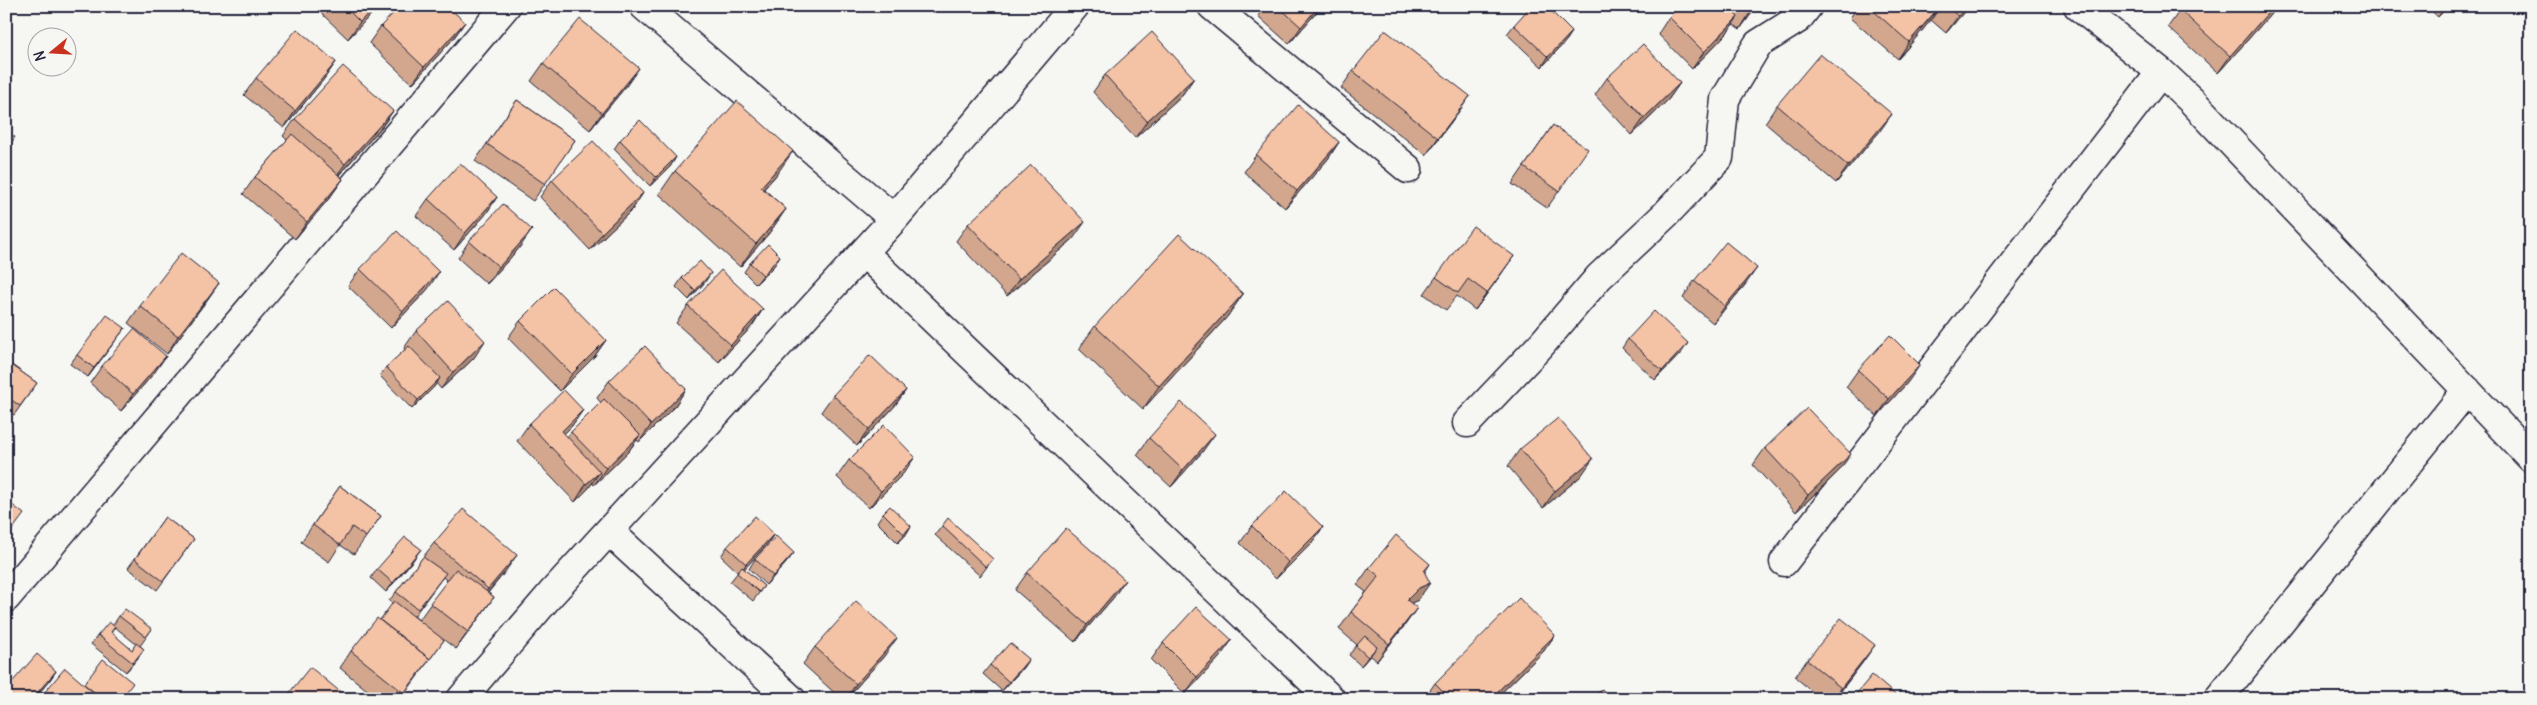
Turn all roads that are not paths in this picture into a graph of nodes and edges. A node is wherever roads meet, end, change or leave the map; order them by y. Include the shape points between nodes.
1 (506, 6) edge
2 (644, 6) edge
3 (1075, 6) edge
4 (1212, 6) edge
5 (1808, 6) edge
6 (2078, 6) edge
7 (2162, 72) junction
8 (1408, 169) dead end
9 (894, 219) junction
10 (864, 252) junction
11 (2467, 390) junction
12 (1467, 423) dead end
13 (2531, 458) edge
14 (609, 531) junction
15 (1784, 562) dead end
16 (6, 598) edge
17 (461, 699) edge
18 (791, 699) edge
19 (1331, 699) edge
20 (2218, 699) edge

1 - 16 street
2 - 9 street
3 - 9 street
4 - 8 street
5 - 12 street via 1798,19 1758,44 1725,99 1719,158 1599,278
6 - 7 street
7 - 11 street
7 - 15 street
9 - 10 street
10 - 14 street
10 - 19 street
11 - 13 street
11 - 20 street
14 - 17 street
14 - 18 street

